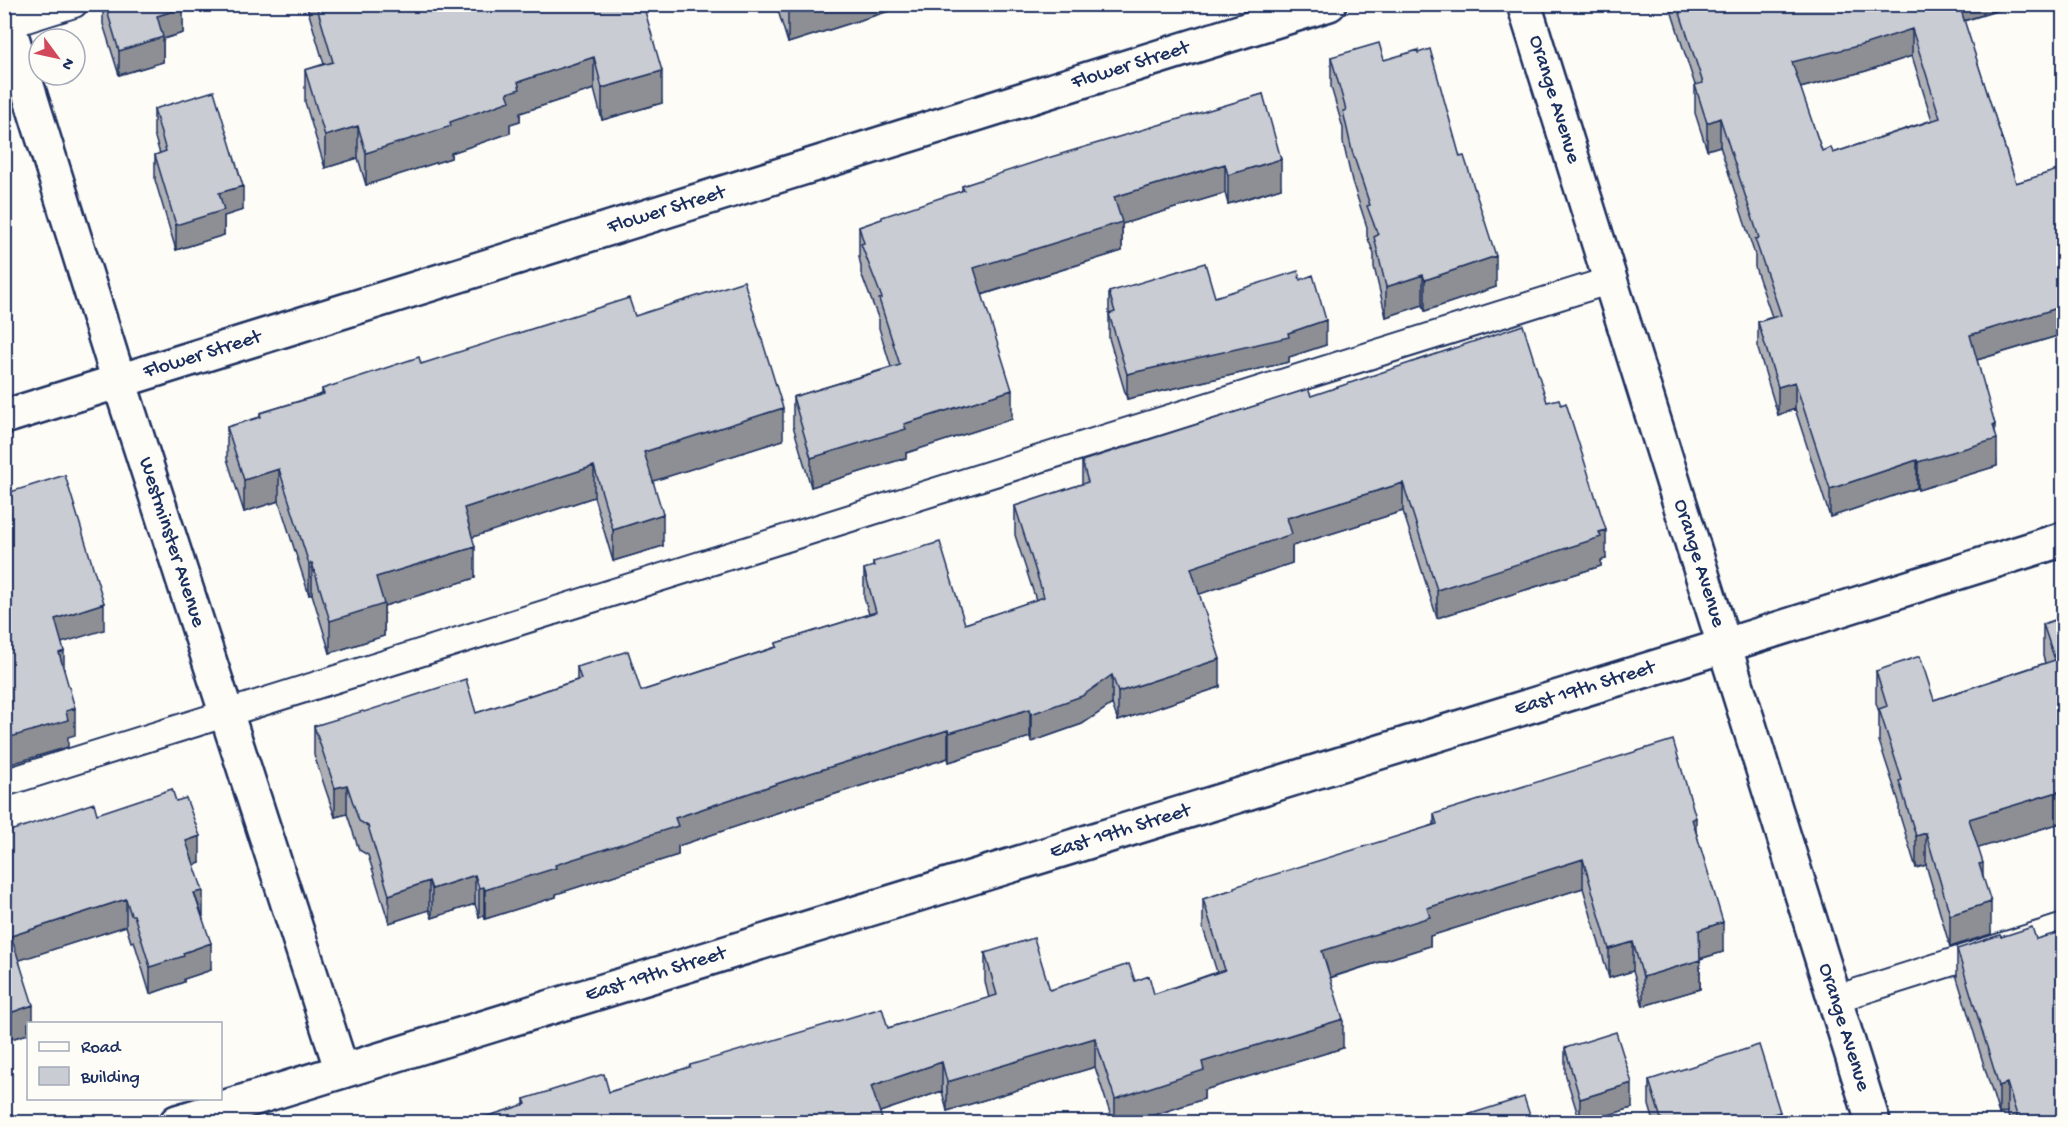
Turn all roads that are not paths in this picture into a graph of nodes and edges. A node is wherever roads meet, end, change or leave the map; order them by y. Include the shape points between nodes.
1 (74, 4) edge
2 (1329, 4) edge
3 (1524, 4) edge
4 (6, 21) edge
5 (1611, 280) junction
6 (118, 381) junction
7 (4, 417) edge
8 (2064, 539) edge
9 (1725, 646) junction
10 (226, 714) junction
11 (4, 783) edge
12 (2064, 927) edge
13 (1835, 999) junction
14 (342, 1071) junction
15 (177, 1122) edge
16 (1873, 1122) edge

1 - 4 lane
2 - 6 street, Flower Street
3 - 5 street, Orange Avenue
4 - 6 street, Westminster Avenue
5 - 9 street, Orange Avenue
5 - 10 lane
6 - 7 street, Flower Street
6 - 10 street, Westminster Avenue
8 - 9 street, East 19th Street
9 - 13 street, Orange Avenue
9 - 14 street, East 19th Street
10 - 11 lane
10 - 14 street, Westminster Avenue
12 - 13 lane
13 - 16 street, Orange Avenue
14 - 15 street, East 19th Street

